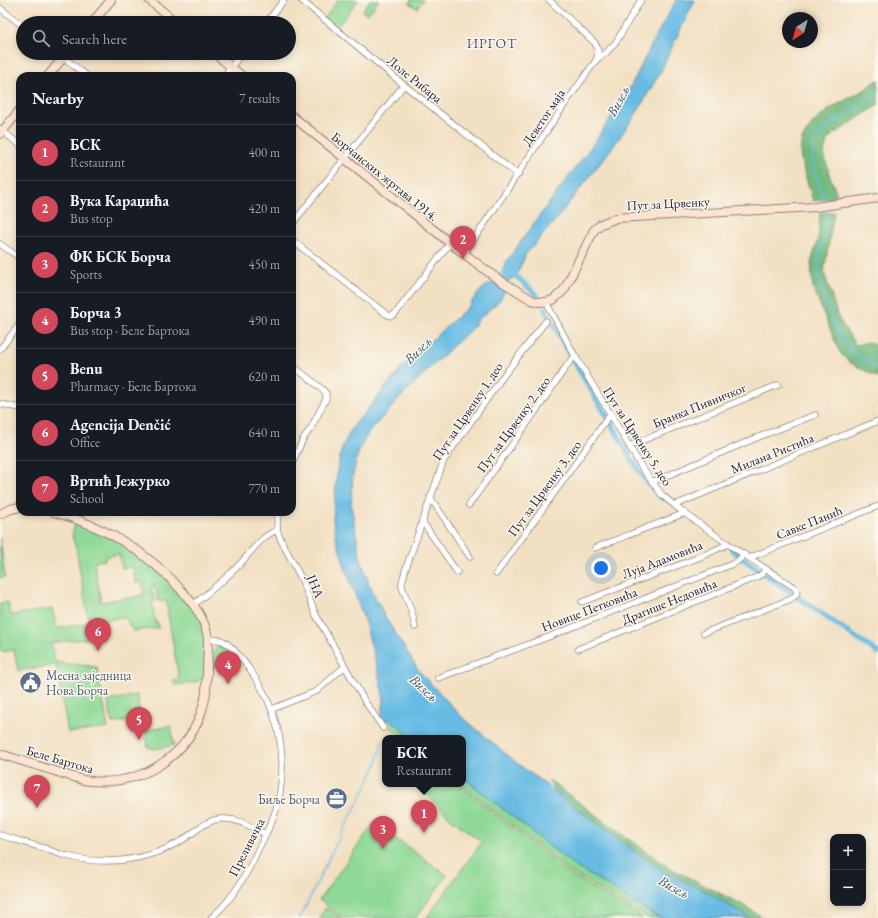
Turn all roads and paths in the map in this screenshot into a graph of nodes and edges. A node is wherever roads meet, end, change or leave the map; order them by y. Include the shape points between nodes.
1 (111, 0) edge
2 (149, 0) edge
3 (284, 0) edge
4 (301, 0) edge
5 (549, 0) edge
6 (641, 0) edge
7 (0, 8) edge
8 (98, 16) edge
9 (168, 16) edge
10 (271, 16) edge
11 (16, 21) edge
12 (597, 58) junction
13 (59, 60) edge
14 (70, 60) edge
15 (222, 60) edge
16 (236, 60) edge
17 (231, 67) junction
18 (51, 72) edge
19 (83, 72) edge
20 (227, 72) edge
21 (237, 72) edge
22 (404, 85) junction
23 (16, 114) edge
24 (296, 119) edge
25 (1, 131) edge
26 (16, 142) edge
27 (345, 159) junction
28 (518, 175) junction
29 (878, 198) edge
30 (296, 219) edge
31 (296, 243) edge
32 (450, 243) junction
33 (0, 244) edge
34 (464, 254) junction
35 (16, 255) edge
36 (546, 302) junction
37 (546, 321) dead end
38 (16, 329) edge
39 (0, 348) edge
40 (573, 358) junction
41 (296, 368) edge
42 (778, 385) dead end
43 (0, 404) edge
44 (16, 407) edge
45 (611, 415) junction
46 (815, 415) dead end
47 (878, 421) edge
48 (629, 446) junction
49 (296, 455) edge
50 (652, 482) junction
51 (430, 497) junction
52 (469, 505) dead end
53 (675, 505) junction
54 (878, 506) edge
55 (16, 508) edge
56 (685, 513) junction
57 (0, 514) edge
58 (67, 516) edge
59 (278, 516) edge
60 (422, 521) junction
61 (277, 530) junction
62 (728, 544) junction
63 (595, 548) dead end
64 (746, 556) junction
65 (470, 557) dead end
66 (766, 569) junction
67 (457, 572) dead end
68 (496, 574) dead end
69 (582, 602) dead end
70 (193, 605) junction
71 (415, 627) dead end
72 (704, 633) dead end
73 (208, 640) junction
74 (578, 649) dead end
75 (345, 666) junction
76 (438, 678) dead end
77 (272, 709) junction
78 (383, 728) dead end
79 (0, 754) edge
80 (266, 834) junction
81 (0, 835) edge
82 (210, 918) edge

1 - 8 street
2 - 9 street
3 - 10 street
4 - 22 street, Лоле Рибара
5 - 12 street via 595,43 598,50
6 - 12 street, Деветог маја via 616,42
7 - 11 street
12 - 28 street, Деветог маја via 564,103
13 - 18 street
14 - 19 street
15 - 17 street
16 - 17 street
17 - 20 street
17 - 21 street
22 - 27 street
22 - 28 street, Лоле Рибара
23 - 25 street
24 - 27 street, Борчанских жртава 1914.
25 - 26 street
27 - 30 street
27 - 32 street, Борчанских жртава 1914.
28 - 34 street, Деветог маја
29 - 36 street, Пут за Црвенку via 815,206 612,219 594,230 564,290 553,300
31 - 32 street via 391,316
32 - 34 street, Борчанских жртава 1914.
33 - 35 street
34 - 36 street, Борчанских жртава 1914. via 532,300
36 - 40 street, Пут за Црвенку 5. део
37 - 51 street, Пут за Црвенку 1. део via 444,460
38 - 39 street
40 - 45 street, Пут за Црвенку 5. део
40 - 52 street, Пут за Црвенку 2. део
41 - 49 street via 326,394
42 - 48 street, Бранка Пивничког
43 - 44 street
45 - 48 street, Пут за Црвенку 5. део
45 - 68 street, Пут за Црвенку 3. део
46 - 50 street
47 - 53 street, Милана Ристића
48 - 50 street, Пут за Црвенку 5. део
50 - 53 street, Пут за Црвенку 5. део
51 - 60 street, Пут за Црвенку 1. део
51 - 65 street
53 - 56 street, Пут за Црвенку 5. део
54 - 64 street, Савке Панић
55 - 57 street
56 - 62 street, Пут за Црвенку 5. део
56 - 63 street
58 - 70 street, Беле Бартока via 118,538 141,552 168,575
59 - 61 street, ЈНА
60 - 67 street
60 - 71 street, Пут за Црвенку 1. део via 402,582
61 - 70 street via 260,541 238,567
61 - 75 street, ЈНА via 301,578 316,616
62 - 64 street, Пут за Црвенку 5. део
62 - 69 street, Луја Адамовића
64 - 66 street, Пут за Црвенку 5. део
64 - 76 street, Новице Петковића via 728,566
66 - 72 street, Пут за Црвенку 5. део via 795,588 797,592 794,597
66 - 74 street, Драгише Недовића via 757,577
70 - 73 street, Беле Бартока via 204,621
73 - 77 street, Преливачка via 224,641 233,650 257,680
73 - 79 street, Беле Бартока via 206,695 198,721 188,740 155,768 122,780 92,781 71,777
75 - 77 street via 317,691
75 - 78 street, ЈНА
77 - 80 street, Преливачка via 281,746 282,779 274,816
80 - 81 street via 238,821 220,819 208,822 159,852 125,860 102,861 67,856
80 - 82 street, Преливачка via 240,884

